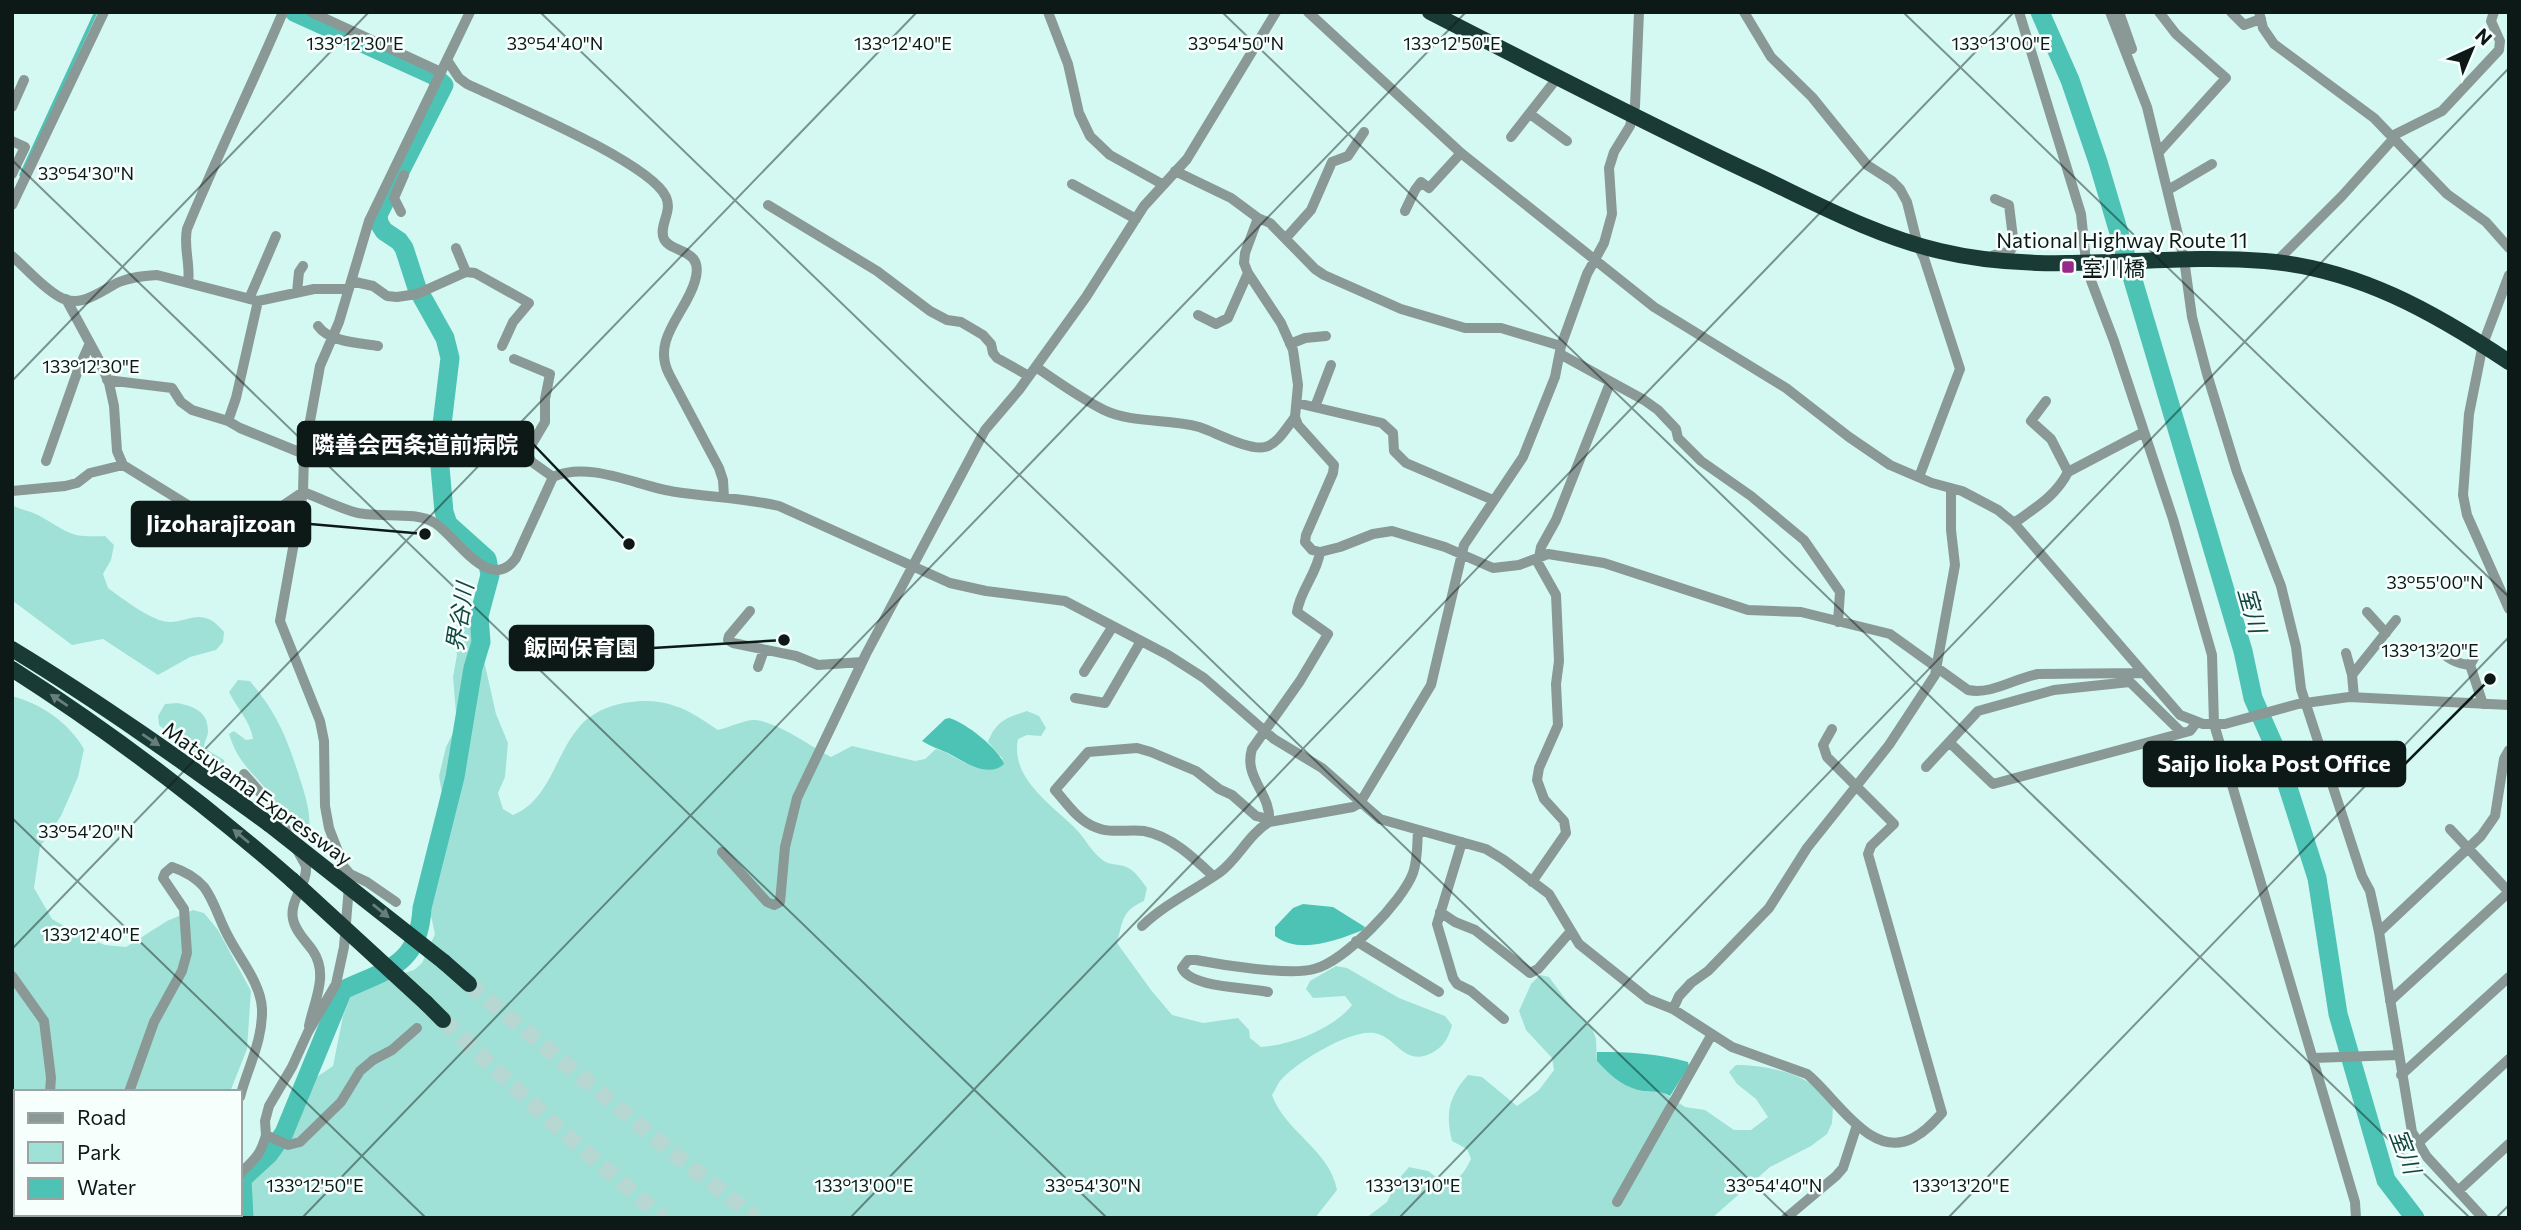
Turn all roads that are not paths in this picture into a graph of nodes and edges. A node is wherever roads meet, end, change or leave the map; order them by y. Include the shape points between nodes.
1 (104, 12) edge
2 (283, 12) edge
3 (311, 12) edge
4 (470, 12) edge
5 (1048, 12) edge
6 (1276, 12) edge
7 (1308, 12) edge
8 (1430, 12) edge
9 (1639, 12) edge
10 (1744, 12) edge
11 (2019, 12) edge
12 (2110, 12) edge
13 (2119, 12) edge
14 (2159, 12) edge
15 (2231, 12) edge
16 (2494, 12) edge
17 (2260, 16) edge
18 (447, 60) junction
19 (439, 76) junction
20 (1558, 77) junction
21 (24, 80) dead end
22 (12, 107) edge
23 (1530, 114) junction
24 (1633, 116) junction
25 (1364, 132) dead end
26 (1511, 137) dead end
27 (2393, 137) junction
28 (12, 141) edge
29 (1567, 141) dead end
30 (2161, 149) junction
31 (1461, 153) junction
32 (2212, 164) dead end
33 (1175, 171) junction
34 (12, 174) edge
35 (404, 175) dead end
36 (1072, 184) dead end
37 (1162, 184) junction
38 (2168, 190) junction
39 (389, 195) junction
40 (1995, 199) dead end
41 (12, 205) edge
42 (768, 205) dead end
43 (1405, 211) dead end
44 (401, 212) dead end
45 (1258, 218) junction
46 (1136, 219) junction
47 (276, 236) dead end
48 (1286, 238) junction
49 (1918, 246) junction
50 (456, 248) dead end
51 (2509, 248) edge
52 (12, 256) edge
53 (2183, 259) junction
54 (1593, 260) junction
55 (1988, 260) junction
56 (2089, 262) junction
57 (2276, 262) junction
58 (303, 266) dead end
59 (466, 272) junction
60 (1248, 273) junction
61 (2509, 275) edge
62 (188, 283) junction
63 (350, 285) junction
64 (297, 292) junction
65 (66, 299) junction
66 (254, 300) junction
67 (1198, 315) dead end
68 (318, 326) dead end
69 (1326, 336) dead end
70 (332, 337) junction
71 (90, 343) junction
72 (1290, 344) junction
73 (2483, 344) junction
74 (378, 346) dead end
75 (502, 346) dead end
76 (1560, 350) junction
77 (514, 359) dead end
78 (2509, 362) edge
79 (1331, 365) dead end
80 (1033, 371) junction
81 (107, 380) junction
82 (1610, 383) junction
83 (2046, 401) dead end
84 (1297, 403) junction
85 (1315, 407) junction
86 (1295, 417) junction
87 (228, 421) junction
88 (2144, 432) junction
89 (348, 448) dead end
90 (305, 449) junction
91 (46, 461) dead end
92 (123, 466) junction
93 (2068, 472) junction
94 (554, 477) junction
95 (1919, 477) junction
96 (1951, 488) junction
97 (12, 491) edge
98 (303, 492) junction
99 (724, 497) junction
100 (1493, 500) junction
101 (2014, 523) junction
102 (1320, 552) junction
103 (1463, 555) junction
104 (1539, 555) junction
105 (914, 566) junction
106 (2509, 609) edge
107 (750, 611) dead end
108 (2367, 612) dead end
109 (2396, 620) dead end
110 (1838, 622) junction
111 (1113, 626) junction
112 (2386, 634) junction
113 (1141, 641) junction
114 (12, 649) edge
115 (764, 650) junction
116 (2440, 651) dead end
117 (2346, 653) dead end
118 (862, 662) junction
119 (758, 667) dead end
120 (1936, 667) junction
121 (12, 670) edge
122 (1084, 672) dead end
123 (2142, 673) junction
124 (2352, 675) junction
125 (2354, 697) junction
126 (1075, 698) dead end
127 (2302, 703) junction
128 (2483, 704) junction
129 (2509, 705) edge
130 (2197, 722) junction
131 (2220, 724) junction
132 (1832, 729) dead end
133 (1265, 732) junction
134 (2181, 732) junction
135 (1950, 743) junction
136 (2509, 750) edge
137 (1926, 767) dead end
138 (244, 774) dead end
139 (1854, 787) junction
140 (1360, 803) junction
141 (1268, 820) junction
142 (1418, 830) junction
143 (2450, 830) dead end
144 (1462, 842) junction
145 (2468, 848) junction
146 (722, 852) dead end
147 (349, 874) junction
148 (1213, 876) junction
149 (1531, 882) junction
150 (2509, 892) edge
151 (396, 902) dead end
152 (1440, 912) junction
153 (1142, 926) dead end
154 (1571, 931) junction
155 (2379, 932) junction
156 (1356, 941) junction
157 (12, 976) edge
158 (2509, 977) edge
159 (469, 984) tunnel mouth
160 (1268, 992) dead end
161 (1439, 992) dead end
162 (2390, 1001) junction
163 (1673, 1009) junction
164 (1504, 1019) dead end
165 (443, 1020) tunnel mouth
166 (417, 1028) dead end
167 (308, 1032) junction
168 (1712, 1034) junction
169 (2392, 1055) junction
170 (2318, 1058) junction
171 (2509, 1059) edge
172 (2401, 1074) junction
173 (50, 1090) edge
174 (130, 1090) edge
175 (242, 1091) edge
176 (1857, 1125) junction
177 (268, 1136) junction
178 (2417, 1144) junction
179 (2509, 1144) edge
180 (242, 1172) edge
181 (2458, 1191) junction
182 (1617, 1202) dead end
183 (1786, 1218) edge
184 (2356, 1218) edge
185 (2483, 1218) edge

1 - 41 street
2 - 62 street via 187,229
3 - 19 street
4 - 18 street
5 - 37 street via 1090,136 1110,155
6 - 33 street via 1187,159
7 - 31 street
8 - 20 highway, National Highway Route 11
9 - 24 street
10 - 49 street via 1771,57 1812,97 1867,166 1900,189
11 - 56 street via 2081,214
12 - 30 street
13 - 30 street via 2158,122
14 - 30 street via 2176,34 2226,78
15 - 17 street via 2244,25
16 - 27 street via 2491,21 2500,41 2499,51 2442,111
17 - 27 street via 2274,44 2365,110
18 - 19 street
18 - 99 street via 467,84 615,156 646,175 667,198 664,239 687,252 697,277 669,332 663,359 719,468
19 - 39 street
20 - 23 street
20 - 24 highway, National Highway Route 11
21 - 22 street
23 - 26 street
23 - 29 street
24 - 49 highway, National Highway Route 11 via 1855,222
24 - 54 street via 1609,168 1612,214 1604,243
25 - 48 street via 1348,156 1332,162 1311,210
27 - 51 street
27 - 57 street
28 - 34 street via 25,146
30 - 38 street
31 - 43 street via 1429,188 1421,182
31 - 54 street
32 - 38 street
33 - 37 street
33 - 45 street via 1231,198
35 - 39 street
36 - 46 street
37 - 46 street
38 - 53 street
39 - 44 street
39 - 63 street via 365,231
40 - 55 street via 2009,205 2014,246
42 - 80 street via 877,271 939,316 961,322 988,339 997,358
45 - 48 street
45 - 60 street via 1245,253
46 - 80 street
47 - 66 street
48 - 76 street via 1324,275 1401,309 1465,328 1501,328
49 - 55 highway, National Highway Route 11
49 - 95 street via 1960,369
50 - 59 street
52 - 65 street
53 - 56 highway, National Highway Route 11
53 - 57 highway, National Highway Route 11
53 - 127 street via 2207,374 2237,472 2281,586 2297,655
54 - 76 street
54 - 95 street via 1654,307 1786,388 1849,438 1890,465
55 - 56 highway, National Highway Route 11
56 - 88 street
57 - 73 highway, National Highway Route 11 via 2372,286 2436,315
58 - 64 street
59 - 63 street via 419,293 397,297 373,286
59 - 75 street via 529,303
60 - 67 street via 1228,318 1216,324
60 - 72 street
61 - 73 street
62 - 65 street via 144,275 85,300
62 - 66 street
63 - 64 street
63 - 70 street
64 - 66 street
65 - 71 street
66 - 87 street
68 - 70 street
69 - 72 street
70 - 74 street
70 - 90 street via 320,366
71 - 81 street
71 - 91 street
72 - 84 street
73 - 78 highway, National Highway Route 11
73 - 106 street via 2469,414 2463,495 2466,515
76 - 82 street
76 - 100 street via 1555,377 1523,457
77 - 94 street via 550,374 545,422 528,456
79 - 85 street
80 - 86 street via 1105,410 1198,427 1255,448 1274,443
80 - 105 street via 985,430
81 - 87 street via 172,388 192,410
81 - 92 street
82 - 104 street
82 - 110 street via 1658,410 1701,461 1804,540 1840,592
83 - 93 street via 2031,421 2051,439
84 - 85 street
84 - 86 street
85 - 100 street via 1382,423 1393,433 1394,451 1406,463
86 - 102 street via 1334,465 1306,535 1312,550
87 - 90 street
88 - 93 street
88 - 131 street via 2212,655
89 - 90 street
90 - 98 street
92 - 97 street via 90,473 65,486
92 - 98 street via 205,512 265,513
93 - 101 street via 2050,498
94 - 98 street via 516,558 501,571 483,567 426,519 355,512
94 - 99 street via 595,473 673,492
95 - 96 street
96 - 101 street via 1998,510
96 - 120 street via 1955,565
98 - 147 street via 279,621 320,722 329,828
99 - 105 street via 779,506
100 - 103 street via 1464,545
101 - 123 street
102 - 103 street via 1392,531
102 - 133 street via 1297,612 1328,634
103 - 104 street via 1493,568 1519,565
103 - 140 street via 1431,685
104 - 110 street via 1604,564 1748,610 1801,612
104 - 149 street via 1538,564 1556,595 1559,662 1558,724 1537,780 1544,799 1564,821 1566,833
105 - 111 street via 950,583 1065,601
105 - 118 street
107 - 115 street via 728,640
108 - 112 street
109 - 112 street
110 - 120 street via 1890,635
111 - 113 street
111 - 122 street
112 - 124 street
113 - 126 street via 1105,703
113 - 133 street via 1204,678
114 -> 159 highway, Matsuyama Expressway, bridge via 269,824
115 - 118 street via 818,665
115 - 119 street
116 - 128 street via 2449,660 2473,660
117 - 124 street
118 - 146 street via 797,798 785,847 780,902 767,902
120 - 123 street via 1978,692 2038,674
120 - 139 street via 1908,719
165 -> 121 highway, Matsuyama Expressway, bridge via 203,804
123 - 130 street via 2180,715
124 - 125 street
125 - 127 street
125 - 128 street
127 - 131 street
127 - 155 street via 2370,891
128 - 129 street
130 - 131 street
130 - 134 street via 2190,731
131 - 170 street
132 - 139 street via 1823,745 1827,757
133 - 140 street via 1322,768
133 - 141 street via 1250,758 1251,771 1270,807
134 - 135 street via 1993,784
134 - 135 street via 2130,682 2054,690 1978,711
135 - 137 street
136 - 145 street via 2495,816
138 - 167 street via 274,808 306,866 293,918 321,969
139 - 163 street via 1769,908 1708,971 1690,983
139 - 176 street via 1894,824 1868,854 1942,1112 1911,1140 1881,1141
140 - 141 street
140 - 142 street via 1380,820
141 - 148 street
141 - 148 street via 1196,771 1137,748 1088,752 1055,790 1090,825 1158,836
142 - 144 street
142 - 156 street via 1417,860 1405,890
143 - 145 street
144 - 149 street via 1486,849
144 - 152 street
145 - 150 street
145 - 155 street
147 - 151 street
147 - 167 street via 344,947 336,984
148 - 153 street
149 - 154 street via 1549,894
150 - 162 street
152 - 154 street via 1475,930 1530,973
152 - 164 street via 1437,925 1452,978
154 - 163 street via 1579,944 1648,999
155 - 162 street
156 - 160 street via 1315,969 1254,968 1196,960 1188,960 1182,968 1202,983
156 - 161 street
157 - 173 street via 44,1021
158 - 172 street
162 - 169 street
163 - 168 street
166 - 177 street via 360,1071 341,1102 300,1142 288,1145
167 - 177 street via 269,1106
168 - 176 street via 1807,1074
168 - 182 street
169 - 170 street
169 - 172 street
170 - 184 street
171 - 178 street
172 - 178 street
174 - 175 street via 154,1022 185,962 184,909 163,878 172,867 202,886 262,1004 259,1042
176 - 183 street via 1843,1168
177 - 180 street via 256,1160
178 - 181 street
179 - 181 street
181 - 185 street

